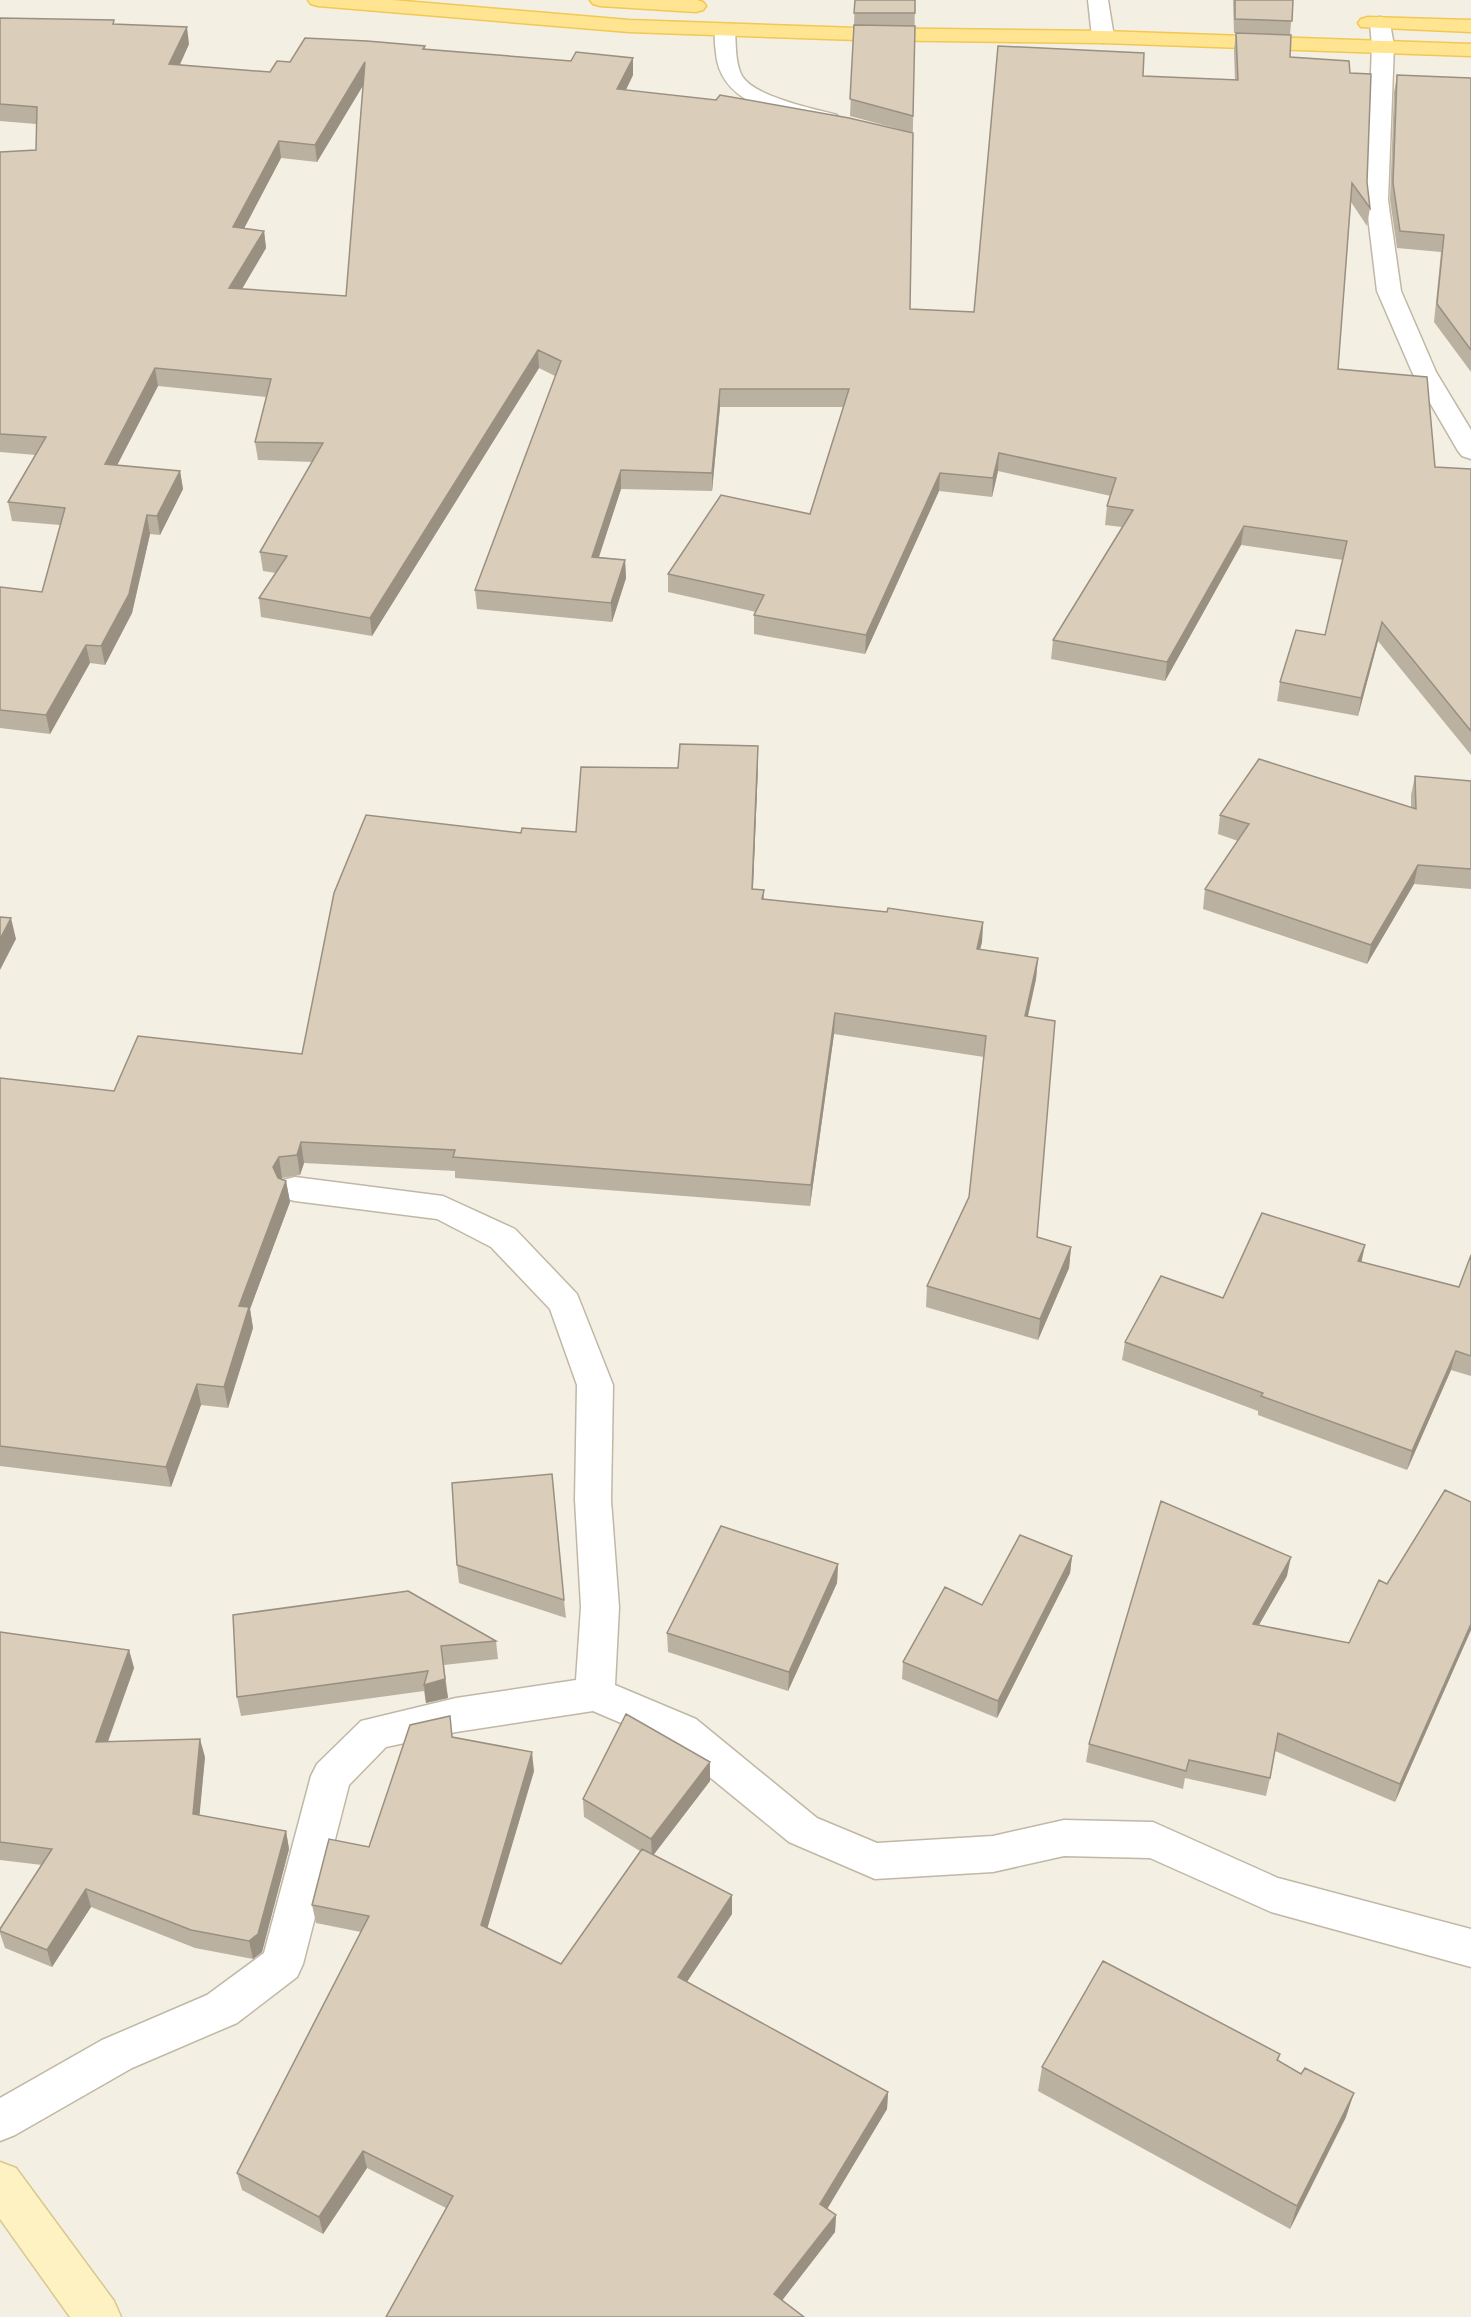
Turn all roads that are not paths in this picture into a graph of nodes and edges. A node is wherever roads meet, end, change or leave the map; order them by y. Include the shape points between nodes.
1 (318, 0) edge
2 (600, 0) edge
3 (719, 7) dead end
4 (996, 16) dead end
5 (1100, 18) edge
6 (1158, 19) dead end
7 (1345, 22) dead end
8 (1471, 26) edge
9 (725, 30) junction
10 (1382, 34) junction
11 (1471, 50) edge
12 (846, 125) edge
13 (1471, 451) edge
14 (295, 1189) dead end
15 (595, 1694) junction
16 (1471, 1948) edge
17 (0, 2121) edge
18 (0, 2183) edge
19 (98, 2317) edge

1 - 9 main road via 629,26
2 - 3 main road
4 - 5 main road
5 - 6 main road
5 - 9 main road
5 - 10 main road
7 - 10 main road
8 - 10 main road
9 - 12 street via 732,77 742,90
10 - 11 main road
10 - 13 street via 1377,200 1389,291 1424,372
14 - 15 street via 443,1208 503,1238 566,1303 595,1385 593,1500 600,1607
15 - 16 street via 682,1731 804,1830 874,1861 993,1854 1064,1838 1153,1840 1271,1894
15 - 17 street via 456,1715 375,1733 331,1776 282,1964 222,2009 117,2054
18 - 19 street

